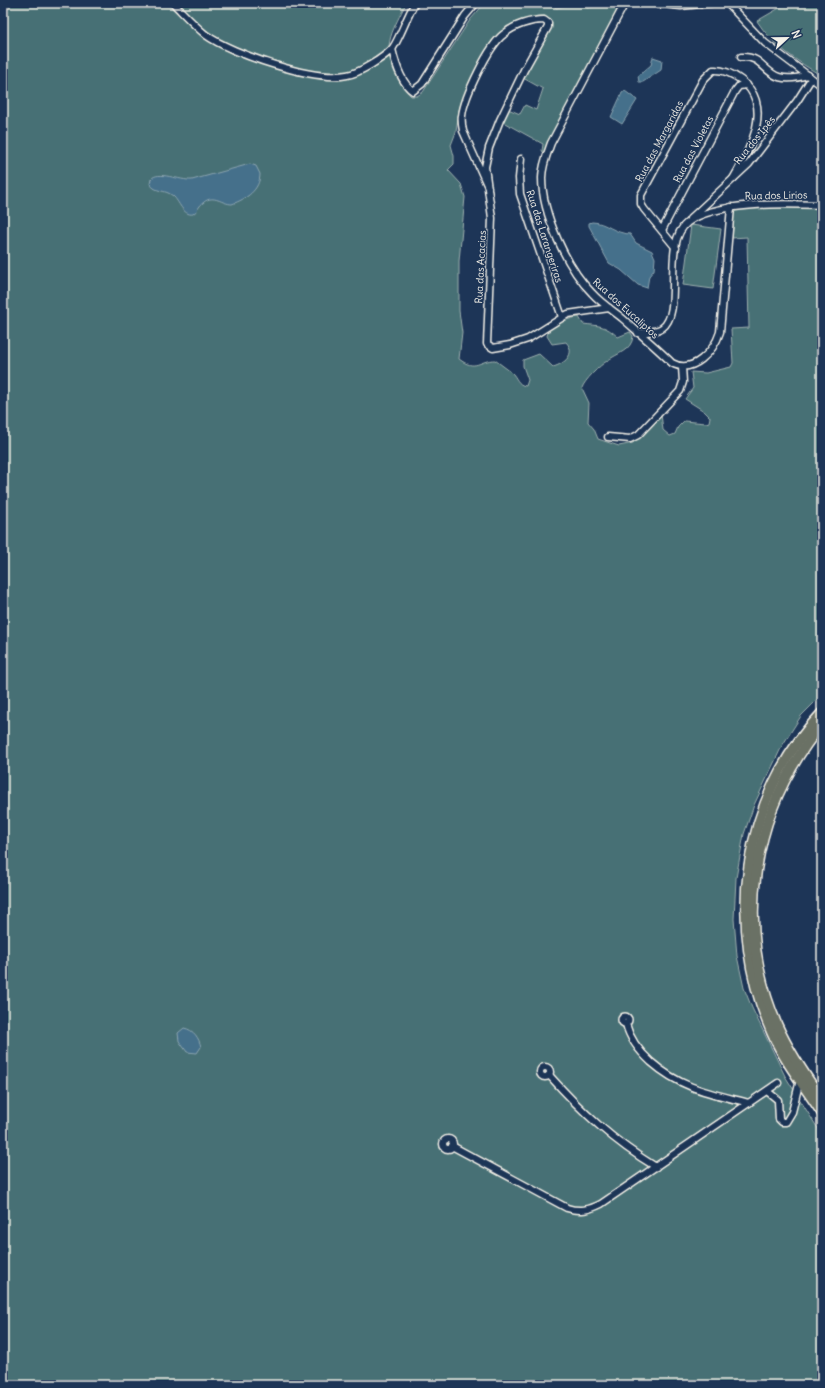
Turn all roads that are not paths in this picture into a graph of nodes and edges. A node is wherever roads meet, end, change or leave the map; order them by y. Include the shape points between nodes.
1 (173, 3) edge
2 (415, 3) edge
3 (476, 3) edge
4 (625, 3) edge
5 (653, 3) edge
6 (711, 3) edge
7 (727, 3) edge
8 (392, 49) junction
9 (741, 57) dead end
10 (809, 77) junction
11 (744, 83) junction
12 (822, 86) edge
13 (520, 159) dead end
14 (733, 179) junction
15 (488, 187) junction
16 (822, 205) edge
17 (731, 207) junction
18 (686, 223) junction
19 (662, 230) junction
20 (676, 248) junction
21 (609, 308) junction
22 (562, 317) junction
23 (638, 333) junction
24 (682, 367) junction
25 (608, 437) dead end
26 (822, 713) edge
27 (822, 724) edge
28 (626, 1024) dead end
29 (549, 1075) dead end
30 (800, 1080) junction
31 (778, 1083) dead end
32 (767, 1091) junction
33 (822, 1100) edge
34 (749, 1103) junction
35 (822, 1113) edge
36 (452, 1146) dead end
37 (656, 1167) junction

1 - 8 street via 218,42 256,59 319,75 346,76 356,73
2 - 8 street
3 - 8 street via 464,16 416,90 410,89 404,80
4 - 21 street, Rua dos Eucaliptos via 552,143 542,176 542,193 546,207 565,253 582,282
5 - 6 street via 682,6
7 - 10 street via 765,43
9 - 10 street via 752,57 775,77
10 - 12 street
10 - 14 street, Rua dos Ipês via 797,101 749,164
11 - 14 street via 752,90 757,103 756,127 746,157
11 - 19 street, Rua das Violetas via 735,91
11 - 19 street, Rua das Margaridas via 734,75 717,70 706,75 641,195 641,204
13 - 22 street, Rua das Larangeriras via 520,194
14 - 18 street, Rua dos Ipês
15 - 15 street, Rua das Acacias via 485,167 489,148 511,96 548,27 544,20 513,27 498,39 481,66 463,109 463,131
15 - 22 street, Rua das Acacias via 492,218 486,338 489,347 519,343
16 - 17 street, Rua dos Lirios
17 - 18 street, Rua dos Lirios
17 - 24 street via 720,332 712,348 701,360
18 - 20 street
19 - 20 street, Rua das Margaridas
20 - 23 street via 673,306 669,320 662,328
21 - 22 street via 577,312
21 - 23 street, Rua dos Eucaliptos
23 - 24 street, Rua dos Eucaliptos via 672,362
24 - 25 street via 682,386 642,432 630,439
26 - 30 highway via 795,746 770,791 752,846 746,890 747,944 760,1000 773,1034
27 - 33 highway via 796,758 766,824 756,868 754,919 760,972 777,1025 804,1074
28 - 34 street via 637,1048 671,1078 690,1087
29 - 37 street via 601,1129
30 - 32 street via 792,1112 786,1122 779,1119 778,1100
30 - 35 highway
31 - 32 street
32 - 34 street
34 - 37 street
36 - 37 street via 566,1208 578,1210 594,1208

